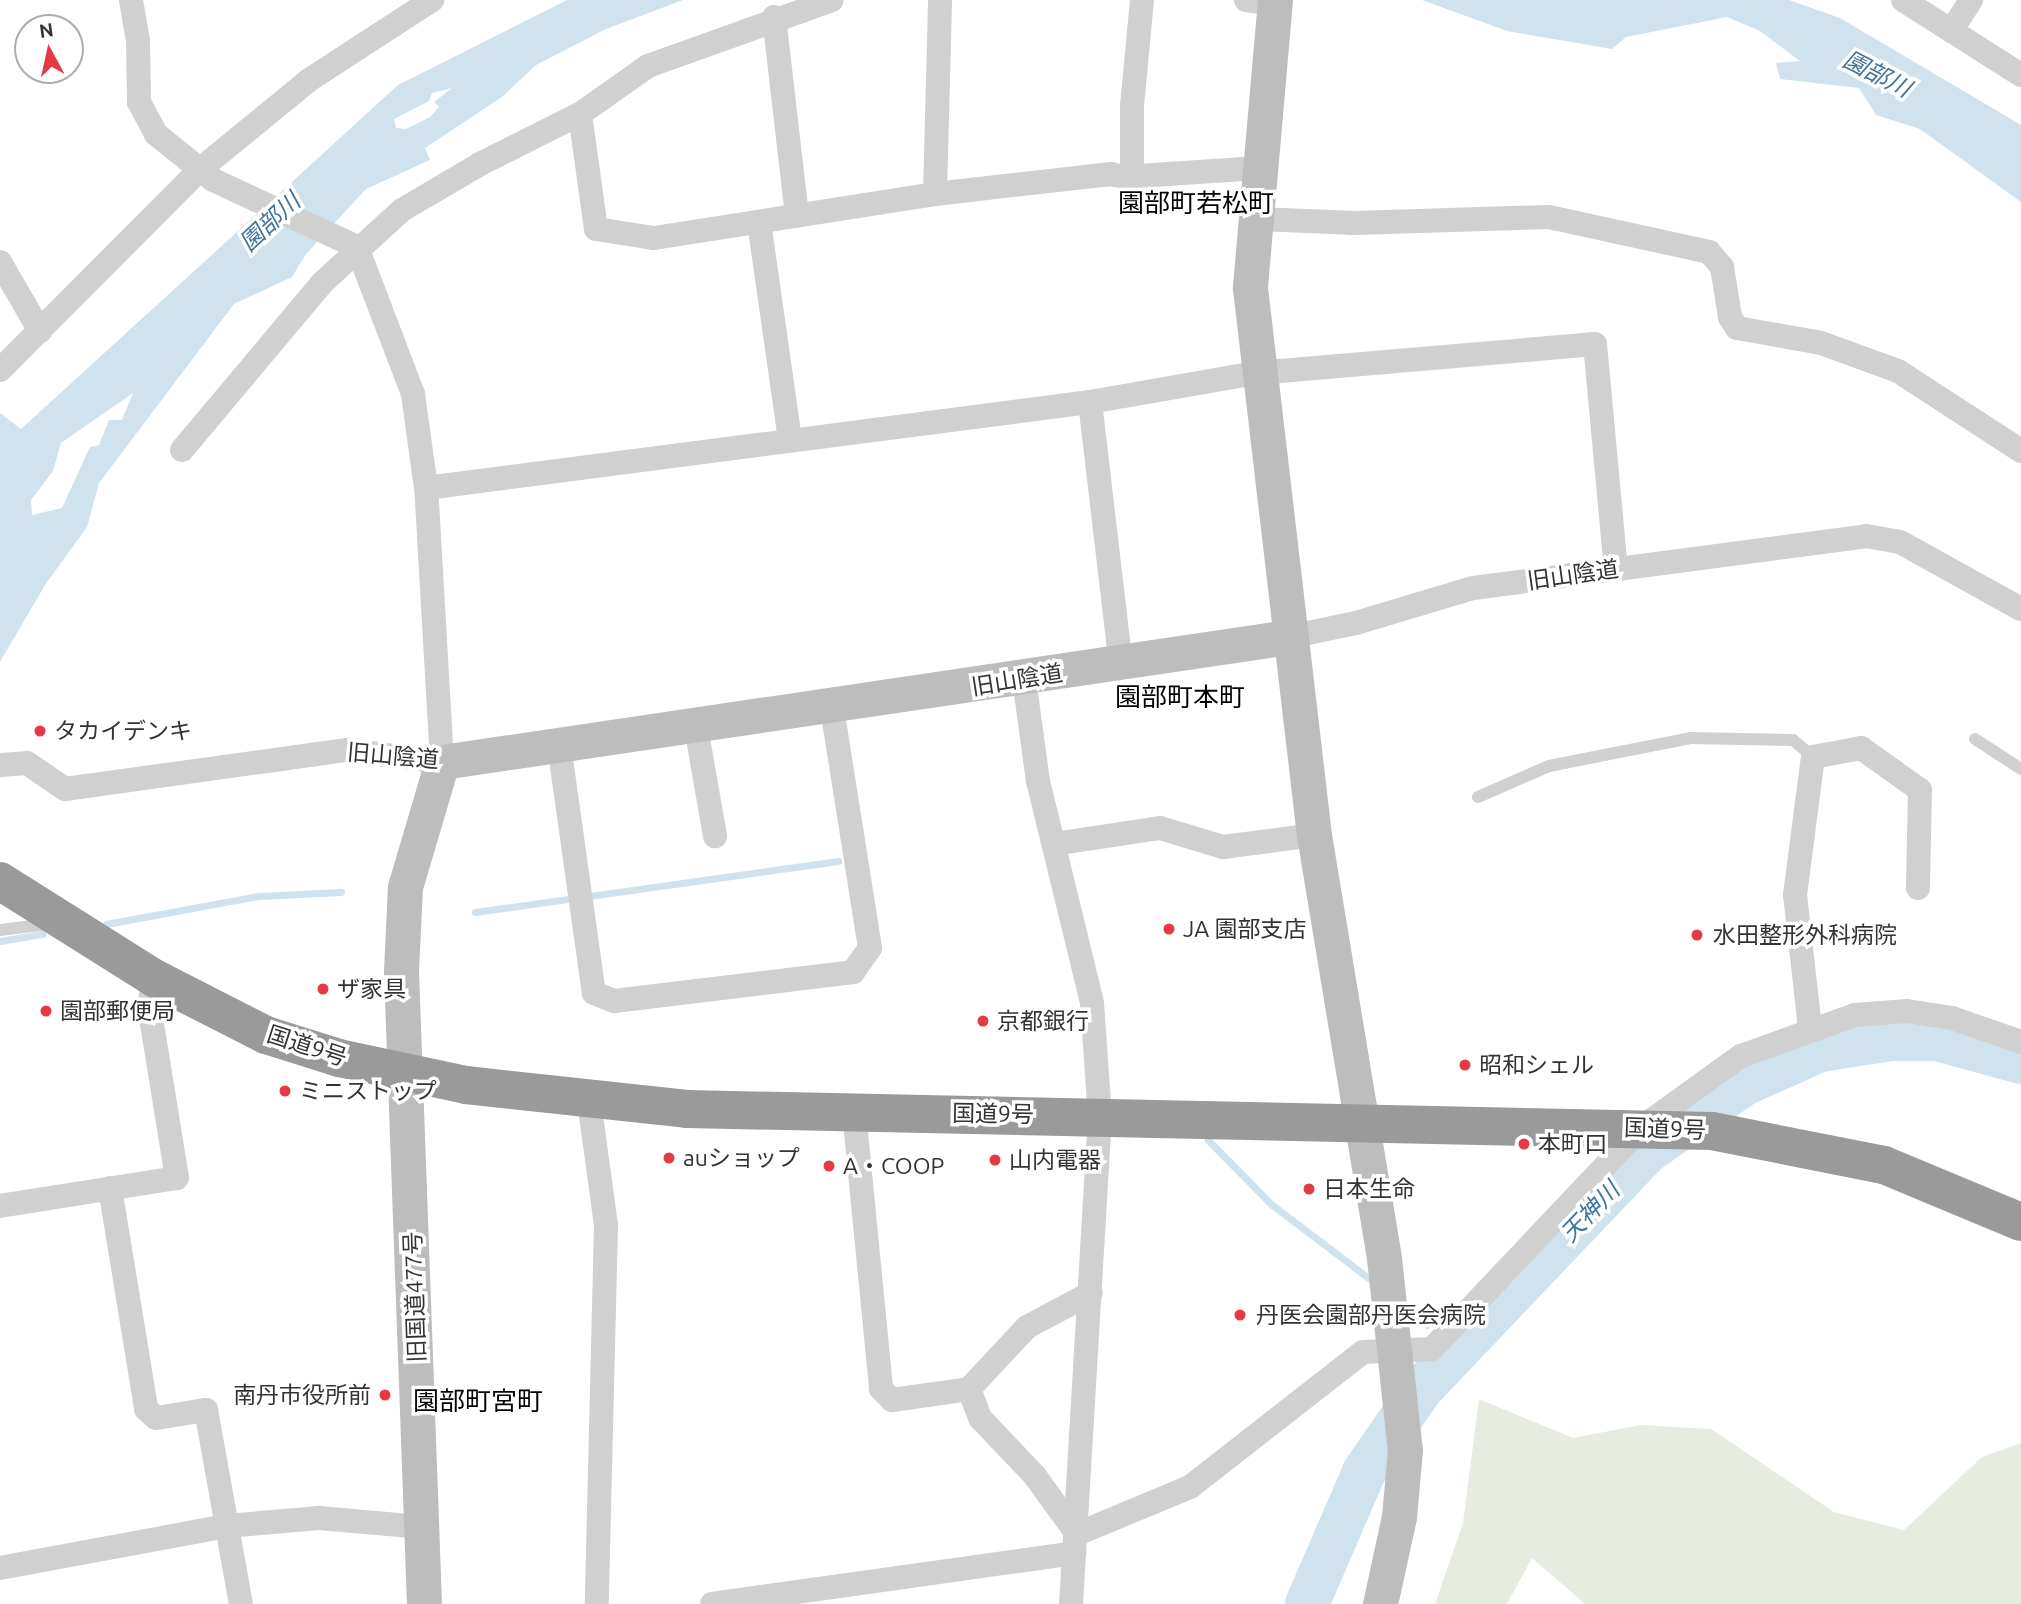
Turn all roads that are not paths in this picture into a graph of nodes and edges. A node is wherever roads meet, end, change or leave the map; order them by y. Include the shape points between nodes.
1 (131, 0) edge
2 (432, 0) edge
3 (832, 0) edge
4 (940, 0) edge
5 (1142, 0) edge
6 (1903, 0) edge
7 (1971, 0) edge
8 (1265, 1) edge
9 (774, 17) junction
10 (1951, 30) junction
11 (2021, 75) edge
12 (580, 114) junction
13 (1259, 168) junction
14 (206, 176) junction
15 (1132, 177) junction
16 (935, 194) junction
17 (797, 216) junction
18 (1256, 219) junction
19 (760, 222) junction
20 (349, 243) junction
21 (0, 262) edge
22 (40, 331) junction
23 (0, 370) edge
24 (1257, 373) junction
25 (1090, 402) junction
26 (790, 441) junction
27 (182, 450) dead end
28 (2021, 451) edge
29 (426, 488) junction
30 (1616, 569) junction
31 (2021, 609) edge
32 (1289, 637) junction
33 (1121, 664) junction
34 (1024, 679) junction
35 (832, 707) junction
36 (696, 727) junction
37 (1975, 739) dead end
38 (559, 745) junction
39 (1813, 757) junction
40 (442, 762) junction
41 (0, 765) edge
42 (2021, 769) edge
43 (1478, 797) dead end
44 (1314, 835) junction
45 (715, 836) dead end
46 (1054, 845) junction
47 (0, 881) edge
48 (1918, 888) dead end
49 (64, 922) junction
50 (0, 930) edge
51 (154, 978) junction
52 (1810, 1028) junction
53 (2021, 1042) edge
54 (408, 1074) junction
55 (589, 1101) junction
56 (854, 1112) junction
57 (1100, 1116) junction
58 (1359, 1122) junction
59 (1649, 1128) junction
60 (110, 1188) junction
61 (1, 1202) edge
62 (2021, 1222) edge
63 (1091, 1293) junction
64 (969, 1389) junction
65 (226, 1526) junction
66 (421, 1527) junction
67 (1076, 1543) junction
68 (0, 1568) edge
69 (241, 1604) edge
70 (424, 1604) edge
71 (597, 1604) edge
72 (712, 1604) edge
73 (1071, 1604) edge
74 (1380, 1604) edge

1 - 14 street via 138,41 139,102 156,134
2 - 14 street via 309,80
3 - 9 street
4 - 16 street
5 - 15 street via 1132,106
6 - 10 street
7 - 10 street
8 - 13 street
9 - 12 street via 648,66
9 - 17 street
10 - 11 street
12 - 19 street via 596,229 654,238
12 - 20 street
13 - 15 street
13 - 18 street
14 - 20 street
14 - 22 street
15 - 16 street via 1111,174
16 - 17 street
17 - 19 street
18 - 24 street via 1250,288
18 - 28 street via 1354,223 1549,217 1709,251 1722,267 1730,317 1737,328 1821,344 1898,371
19 - 26 street
20 - 27 street
20 - 29 street via 413,394
21 - 22 street
22 - 23 street
24 - 25 street
24 - 30 street via 1595,344
24 - 32 street
25 - 26 street
25 - 33 street
26 - 29 street
29 - 40 street
30 - 31 street, 旧山陰道 via 1866,536 1900,542
30 - 32 street, 旧山陰道 via 1473,588 1356,623
32 - 33 street, 旧山陰道
32 - 44 street
33 - 34 street, 旧山陰道
34 - 35 street, 旧山陰道
34 - 46 street via 1038,781
35 - 36 street, 旧山陰道
35 - 38 street via 870,948 853,972 614,1001 594,993
36 - 38 street, 旧山陰道
36 - 45 street
37 - 42 lane
38 - 40 street, 旧山陰道
39 - 43 lane via 1793,740 1690,738 1549,766
39 - 48 street via 1861,748 1920,790
39 - 52 street via 1795,895
40 - 41 street, 旧山陰道 via 346,750 65,789 27,763
40 - 54 street, 旧国道477号 via 405,887 401,982
44 - 46 street via 1223,848 1160,828
44 - 58 street
46 - 57 street via 1092,1003
47 - 49 highway, 国道9号
49 - 50 lane
49 - 51 highway, 国道9号
51 - 54 highway, 国道9号 via 267,1035
51 - 60 street via 149,1006 177,1178
52 - 53 street via 1855,1015 1906,1011 1952,1018
52 - 59 street via 1741,1056
54 - 55 highway, 国道9号
54 - 66 street, 旧国道477号
55 - 56 highway, 国道9号 via 687,1109
55 - 71 street via 606,1225
56 - 57 highway, 国道9号
56 - 64 street via 881,1389 892,1400
57 - 58 highway, 国道9号
57 - 63 street
58 - 59 highway, 国道9号
58 - 74 street, bridge via 1384,1258 1405,1450 1399,1517
59 - 62 highway, 国道9号 via 1712,1131 1884,1165
59 - 67 street via 1432,1349 1363,1352 1190,1487
60 - 61 street
60 - 65 street via 146,1409 156,1418 206,1410
63 - 64 street via 1027,1327
63 - 67 street
64 - 67 street via 980,1418 1035,1476
65 - 66 street via 319,1518
65 - 68 street
65 - 69 street
66 - 70 street, 旧国道477号
67 - 72 street
67 - 73 street

